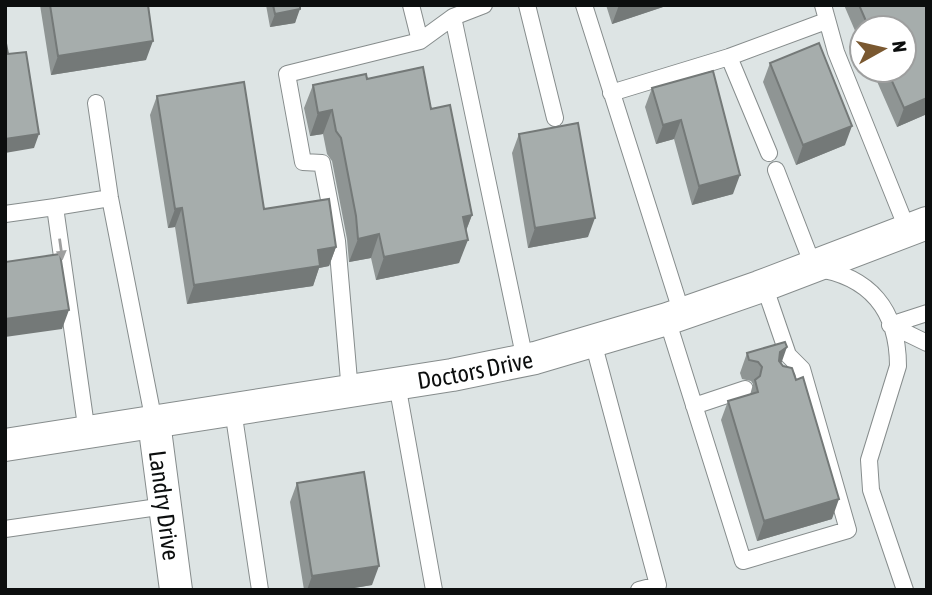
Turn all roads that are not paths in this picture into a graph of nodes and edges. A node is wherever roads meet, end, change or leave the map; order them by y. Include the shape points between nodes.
1 (411, 5) edge
2 (484, 5) edge
3 (527, 5) edge
4 (583, 5) edge
5 (825, 13) edge
6 (453, 17) junction
7 (420, 41) junction
8 (729, 57) junction
9 (611, 93) junction
10 (96, 103) dead end
11 (555, 118) dead end
12 (769, 153) dead end
13 (776, 170) dead end
14 (110, 198) junction
15 (55, 207) junction
16 (5, 214) edge
17 (918, 227) edge
18 (814, 268) junction
19 (764, 285) junction
20 (927, 313) edge
21 (675, 316) junction
22 (890, 325) junction
23 (593, 342) junction
24 (927, 343) edge
25 (525, 360) junction
26 (802, 369) junction
27 (782, 377) edge
28 (397, 384) junction
29 (745, 389) dead end
30 (350, 392) junction
31 (694, 406) junction
32 (233, 410) junction
33 (154, 422) junction
34 (87, 433) junction
35 (5, 445) edge
36 (165, 506) junction
37 (5, 529) edge
38 (176, 590) edge
39 (261, 590) edge
40 (434, 590) edge
41 (639, 590) edge
42 (905, 590) edge

1 - 7 lane
2 - 6 lane
3 - 11 lane
4 - 9 lane
5 - 8 lane
5 - 17 lane via 836,52
6 - 7 lane
6 - 25 lane
7 - 30 lane via 287,74 303,162 322,163 337,241
8 - 9 lane
8 - 12 lane
9 - 21 lane
10 - 14 lane
13 - 18 lane
14 - 15 lane
14 - 33 lane
15 - 16 lane
15 -> 34 lane
17 - 18 street, Doctors Drive
18 - 19 street, Doctors Drive
18 - 22 lane via 837,271 859,282 880,302
19 - 21 street, Doctors Drive
19 - 26 lane via 788,355
20 - 22 lane
21 - 23 street, Doctors Drive
21 - 31 lane
22 - 24 lane
22 - 42 lane via 898,366 869,460 872,490
23 - 25 street, Doctors Drive
23 - 41 lane via 658,585
25 - 28 street, Doctors Drive
26 - 27 lane
26 - 31 lane via 848,530 743,561
28 - 30 street, Doctors Drive
28 - 40 lane
29 - 31 lane
30 - 32 street, Doctors Drive
32 - 33 street, Doctors Drive
32 - 39 lane
33 - 34 street, Doctors Drive
33 - 36 street, Landry Drive
34 - 35 street, Doctors Drive
36 - 37 lane
36 - 38 street, Landry Drive

